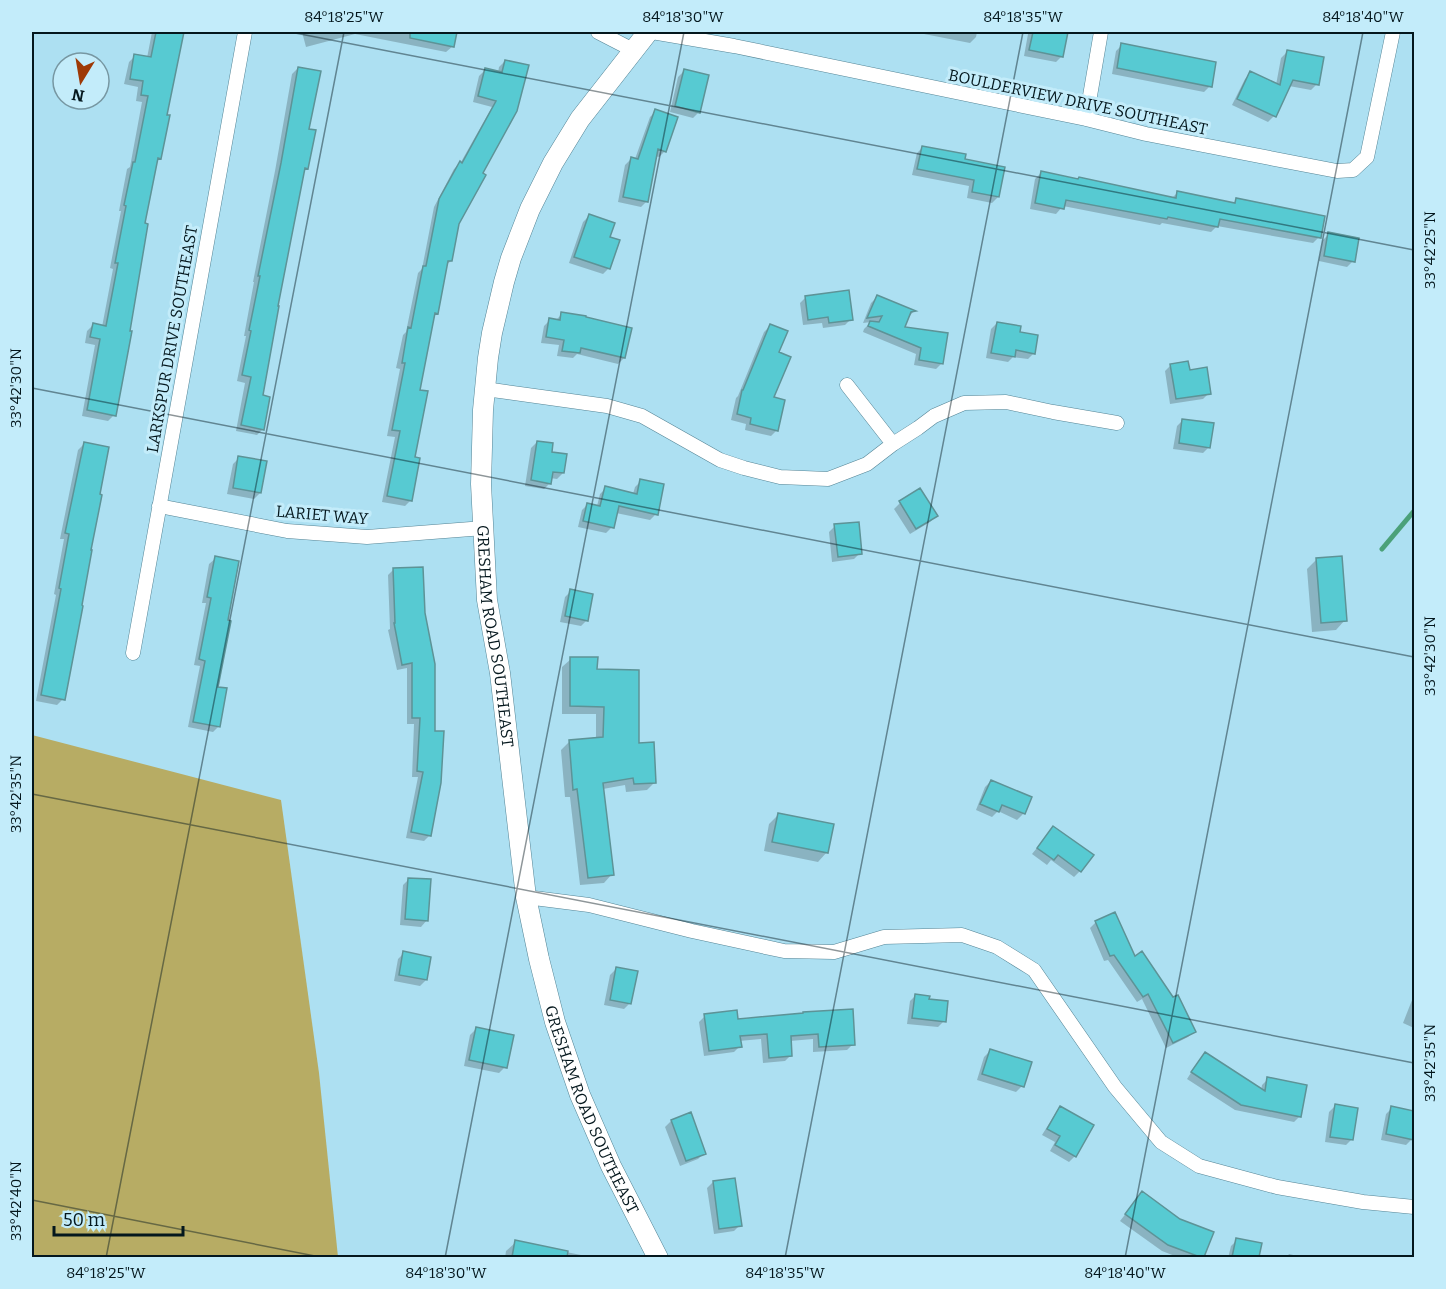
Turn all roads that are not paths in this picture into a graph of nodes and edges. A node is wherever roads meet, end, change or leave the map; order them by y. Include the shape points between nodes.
1 (245, 32) edge
2 (598, 32) edge
3 (650, 32) edge
4 (1101, 32) edge
5 (1393, 32) edge
6 (633, 50) junction
7 (1086, 119) junction
8 (847, 385) dead end
9 (485, 389) junction
10 (1117, 423) dead end
11 (893, 444) junction
12 (159, 506) junction
13 (484, 528) junction
14 (133, 653) dead end
15 (526, 897) junction
16 (1414, 1207) edge
17 (658, 1257) edge

1 - 12 street, LARKSPUR DRIVE SOUTHEAST
2 - 6 street
3 - 6 street, GRESHAM ROAD SOUTHEAST
3 - 7 street, BOULDERVIEW DRIVE SOUTHEAST
4 - 7 street
5 - 7 street, BOULDERVIEW DRIVE SOUTHEAST via 1367,156 1353,170 1337,171
6 - 9 street, GRESHAM ROAD SOUTHEAST via 580,119 530,209 504,282
8 - 11 street
9 - 11 street via 630,412 720,460 780,477 828,478 867,464
9 - 13 street, GRESHAM ROAD SOUTHEAST
10 - 11 street via 1006,402 964,403 934,416
12 - 13 street, LARIET WAY via 287,531 344,536
12 - 14 street, LARKSPUR DRIVE SOUTHEAST
13 - 15 street, GRESHAM ROAD SOUTHEAST via 488,600
15 - 16 street via 589,905 784,951 834,952 884,937 962,935 997,947 1034,970 1115,1087 1161,1142 1199,1166 1277,1187
15 - 17 street, GRESHAM ROAD SOUTHEAST via 555,1022 580,1095

